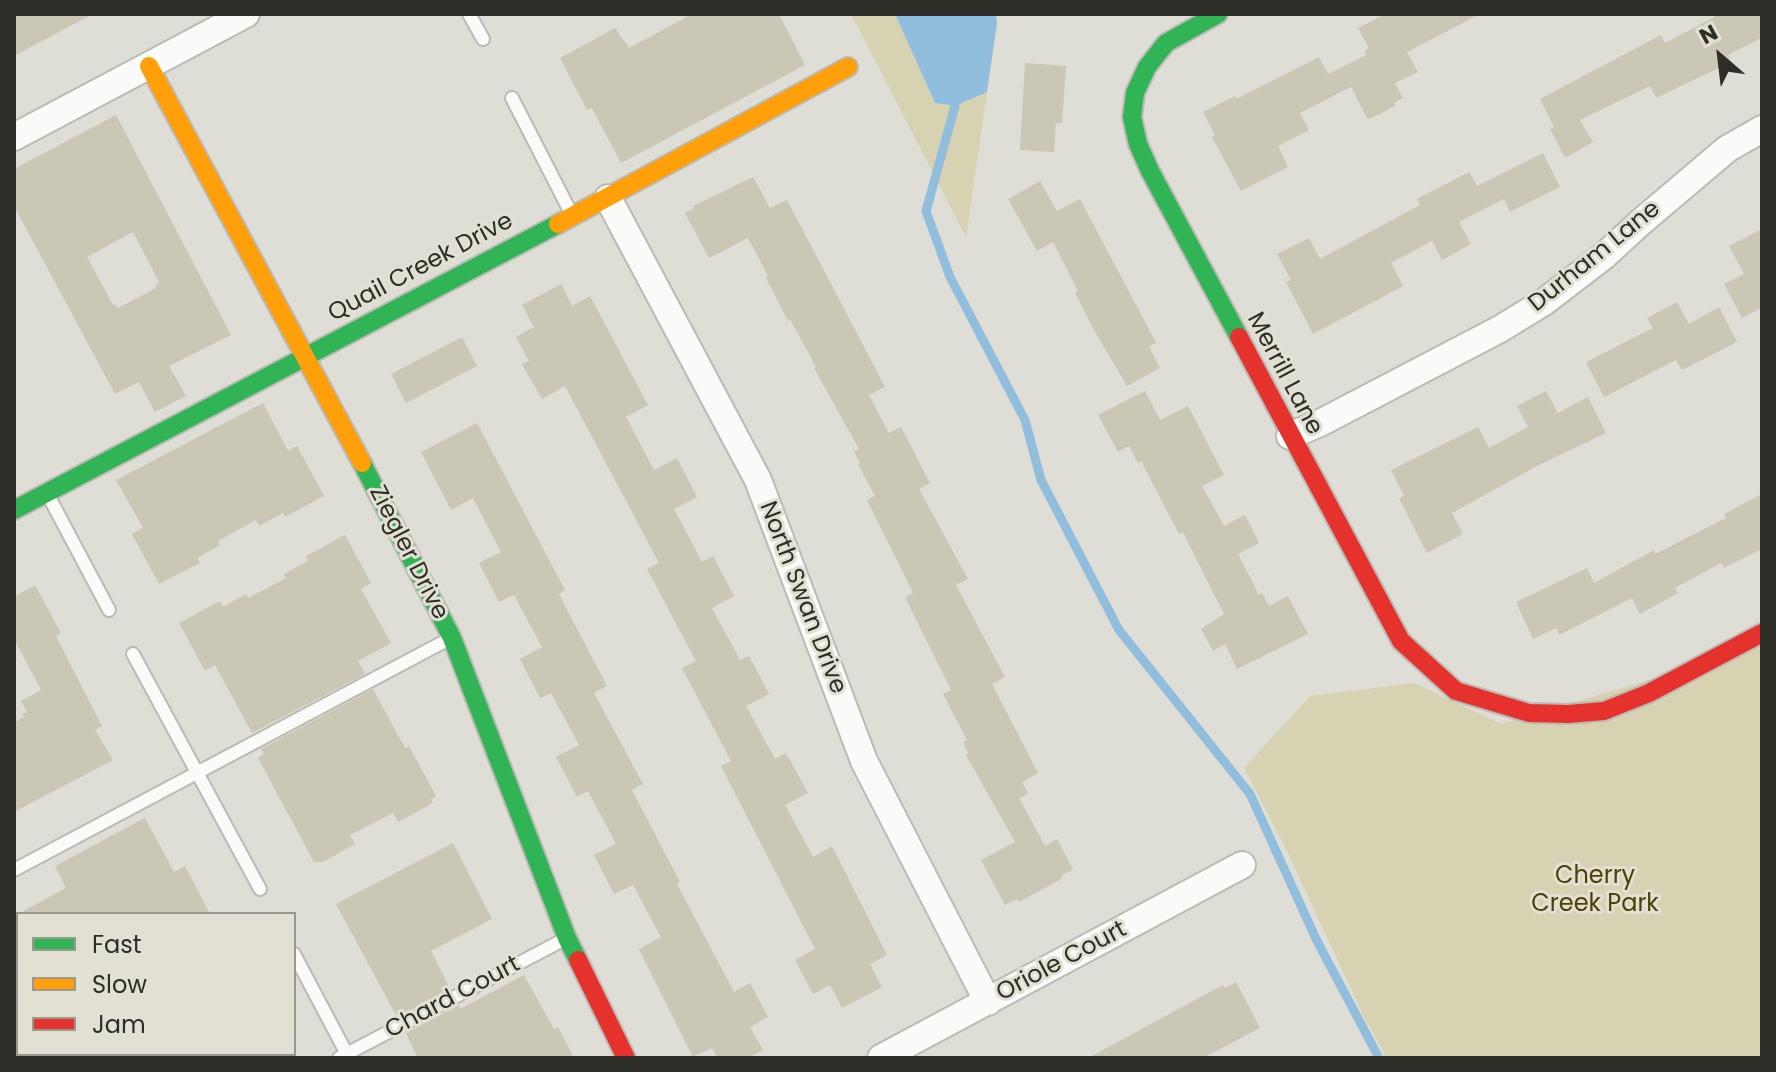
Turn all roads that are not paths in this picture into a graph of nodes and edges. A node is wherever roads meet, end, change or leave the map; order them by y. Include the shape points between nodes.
1 (246, 14) edge
2 (469, 14) edge
3 (1218, 14) edge
4 (483, 39) dead end
5 (149, 66) junction
6 (848, 67) dead end
7 (512, 98) dead end
8 (1762, 129) edge
9 (14, 137) edge
10 (608, 198) junction
11 (572, 216) junction
12 (306, 355) junction
13 (1290, 436) junction
14 (46, 493) junction
15 (14, 510) edge
16 (109, 610) dead end
17 (1762, 633) edge
18 (452, 638) junction
19 (133, 654) dead end
20 (198, 772) junction
21 (1242, 865) dead end
22 (14, 870) edge
23 (260, 889) dead end
24 (567, 938) junction
25 (296, 958) edge
26 (988, 1002) junction
27 (345, 1057) edge
28 (626, 1058) edge
29 (881, 1058) edge

1 - 5 street
2 - 4 lane
3 - 13 street, Merrill Lane via 1166,43 1135,93 1132,117 1150,171
5 - 9 street
5 - 12 street, Ziegler Drive
6 - 10 street, Quail Creek Drive
7 - 11 lane
8 - 13 street, Durham Lane via 1727,149 1544,302
10 - 11 street, Quail Creek Drive
10 - 26 street, North Swan Drive via 758,480 864,761
11 - 12 street, Quail Creek Drive
12 - 14 street, Quail Creek Drive
12 - 18 street, Ziegler Drive
13 - 17 street, Merrill Lane via 1401,641 1456,691 1529,713 1604,711
14 - 15 street, Quail Creek Drive
14 - 16 lane
18 - 20 lane
18 - 24 street, Ziegler Drive
19 - 20 lane
20 - 22 lane
20 - 23 lane
21 - 26 street, Oriole Court
24 - 27 lane, Chard Court
24 - 28 street, Ziegler Drive
25 - 27 lane
26 - 29 street, Oriole Court

